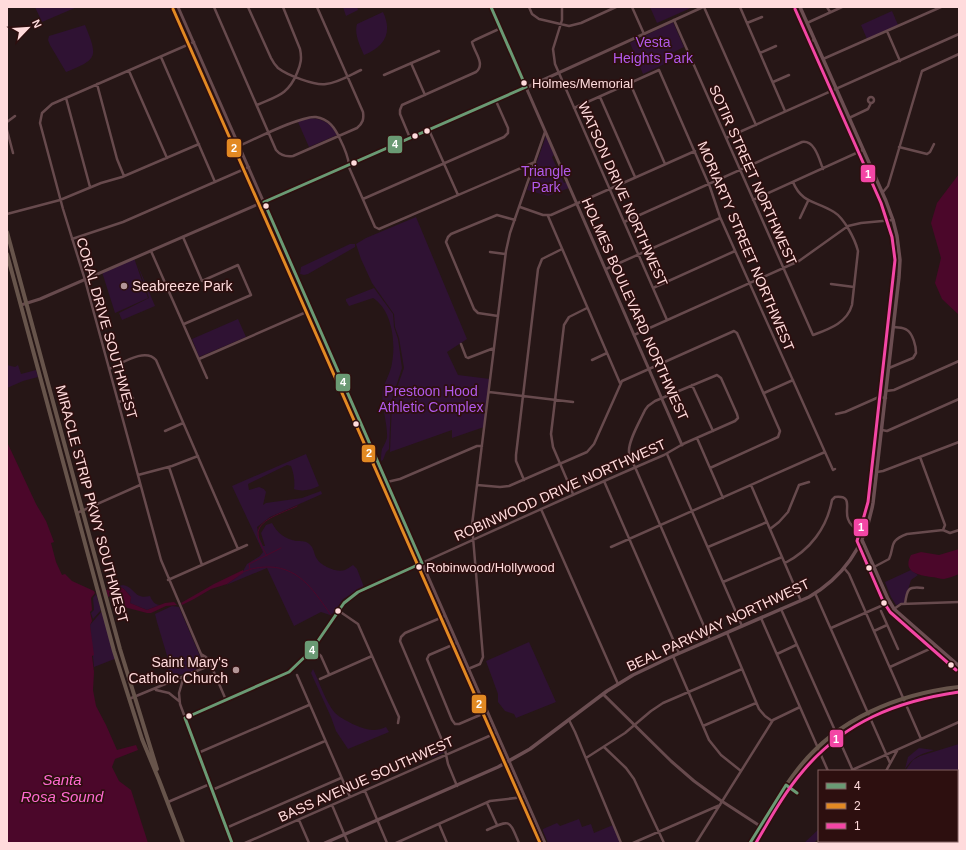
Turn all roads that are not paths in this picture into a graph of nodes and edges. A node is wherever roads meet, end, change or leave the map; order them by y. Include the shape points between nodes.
1 (178, 7) edge
2 (214, 7) edge
3 (248, 7) edge
4 (283, 7) edge
5 (317, 7) edge
6 (491, 7) edge
7 (529, 7) edge
8 (562, 7) edge
9 (616, 7) edge
10 (632, 7) edge
11 (704, 7) edge
12 (740, 7) edge
13 (793, 7) edge
14 (800, 7) edge
15 (827, 7) edge
16 (842, 7) edge
17 (941, 7) edge
18 (830, 12) junction
19 (762, 17) dead end
20 (674, 20) junction
21 (747, 23) junction
22 (807, 23) junction
23 (560, 24) junction
24 (500, 28) junction
25 (887, 31) junction
26 (644, 34) junction
27 (959, 34) edge
28 (814, 40) junction
29 (194, 42) junction
30 (776, 46) dead end
31 (439, 51) dead end
32 (760, 53) junction
33 (959, 54) edge
34 (161, 57) junction
35 (823, 59) junction
36 (900, 61) junction
37 (411, 63) junction
38 (129, 70) junction
39 (361, 70) dead end
40 (559, 73) junction
41 (384, 75) dead end
42 (789, 75) dead end
43 (296, 76) junction
44 (347, 76) junction
45 (773, 82) junction
46 (630, 83) junction
47 (97, 84) junction
48 (526, 87) junction
49 (836, 89) junction
50 (425, 95) junction
51 (600, 97) junction
52 (66, 98) junction
53 (496, 101) junction
54 (871, 103) dead end
55 (257, 105) junction
56 (574, 108) junction
57 (786, 112) junction
58 (16, 116) dead end
59 (849, 118) junction
60 (7, 122) edge
61 (756, 125) junction
62 (7, 130) edge
63 (430, 130) junction
64 (546, 132) junction
65 (269, 133) junction
66 (339, 136) junction
67 (410, 138) junction
68 (726, 138) junction
69 (199, 144) junction
70 (934, 144) dead end
71 (239, 146) junction
72 (899, 147) junction
73 (863, 150) junction
74 (695, 151) junction
75 (13, 153) dead end
76 (167, 158) junction
77 (535, 162) junction
78 (444, 164) junction
79 (665, 164) junction
80 (349, 165) junction
81 (248, 167) junction
82 (823, 169) junction
83 (740, 170) junction
84 (124, 176) junction
85 (635, 178) junction
86 (215, 182) junction
87 (793, 182) junction
88 (709, 184) junction
89 (90, 187) junction
90 (610, 189) junction
91 (882, 193) junction
92 (458, 196) junction
93 (363, 199) junction
94 (60, 200) junction
95 (753, 200) junction
96 (808, 201) junction
97 (264, 202) junction
98 (577, 204) junction
99 (520, 207) junction
100 (7, 214) edge
101 (548, 216) junction
102 (720, 218) junction
103 (800, 218) dead end
104 (515, 220) junction
105 (893, 220) junction
106 (624, 222) junction
107 (846, 227) junction
108 (7, 232) edge
109 (182, 237) junction
110 (72, 239) junction
111 (151, 250) junction
112 (562, 250) junction
113 (735, 251) junction
114 (490, 252) dead end
115 (7, 254) edge
116 (505, 254) junction
117 (638, 255) junction
118 (606, 269) junction
119 (783, 269) junction
120 (85, 279) junction
121 (749, 284) junction
122 (831, 284) dead end
123 (854, 287) junction
124 (653, 288) junction
125 (26, 304) junction
126 (21, 305) junction
127 (587, 308) junction
128 (311, 310) junction
129 (498, 316) junction
130 (667, 320) junction
131 (184, 324) junction
132 (894, 327) junction
133 (634, 335) junction
134 (461, 344) dead end
135 (494, 348) junction
136 (607, 353) junction
137 (199, 359) junction
138 (592, 360) dead end
139 (959, 361) edge
140 (649, 368) junction
141 (889, 368) junction
142 (109, 369) junction
143 (207, 378) dead end
144 (793, 380) junction
145 (620, 384) junction
146 (692, 385) junction
147 (886, 391) junction
148 (489, 392) junction
149 (764, 393) junction
150 (523, 396) junction
151 (133, 398) dead end
152 (662, 398) junction
153 (886, 398) junction
154 (555, 399) junction
155 (959, 399) edge
156 (118, 402) junction
157 (573, 402) dead end
158 (836, 414) dead end
159 (183, 423) junction
160 (882, 430) junction
161 (165, 431) dead end
162 (713, 431) junction
163 (697, 438) junction
164 (958, 444) edge
165 (682, 445) junction
166 (482, 446) junction
167 (825, 452) junction
168 (667, 454) junction
169 (198, 456) junction
170 (920, 457) junction
171 (560, 464) junction
172 (169, 467) junction
173 (635, 467) junction
174 (710, 468) junction
175 (835, 469) dead end
176 (877, 472) junction
177 (138, 475) junction
178 (524, 480) junction
179 (604, 481) junction
180 (387, 482) junction
181 (809, 482) dead end
182 (140, 484) junction
183 (477, 485) junction
184 (751, 486) junction
185 (573, 494) junction
186 (723, 498) junction
187 (541, 509) junction
188 (82, 510) junction
189 (77, 512) junction
190 (692, 512) junction
191 (767, 522) junction
192 (660, 526) junction
193 (770, 528) junction
194 (943, 530) junction
195 (959, 530) edge
196 (864, 536) junction
197 (629, 539) junction
198 (862, 540) junction
199 (473, 541) junction
200 (247, 545) dead end
201 (611, 547) dead end
202 (708, 547) junction
203 (238, 549) junction
204 (782, 557) junction
205 (422, 563) junction
206 (785, 563) junction
207 (202, 565) junction
208 (874, 567) junction
209 (844, 568) junction
210 (94, 577) junction
211 (168, 580) junction
212 (723, 582) junction
213 (102, 585) junction
214 (923, 588) dead end
215 (815, 593) junction
216 (801, 600) junction
217 (890, 602) junction
218 (959, 602) edge
219 (905, 603) junction
220 (781, 609) junction
221 (894, 609) junction
222 (339, 611) junction
223 (882, 611) dead end
224 (866, 613) junction
225 (445, 616) junction
226 (761, 618) junction
227 (888, 625) junction
228 (742, 626) junction
229 (831, 628) junction
230 (874, 631) junction
231 (727, 633) junction
232 (710, 640) junction
233 (457, 643) junction
234 (796, 645) junction
235 (936, 646) junction
236 (120, 649) junction
237 (313, 649) junction
238 (898, 649) dead end
239 (114, 651) junction
240 (201, 654) junction
241 (680, 654) junction
242 (777, 654) junction
243 (372, 656) junction
244 (673, 656) junction
245 (211, 665) junction
246 (959, 666) edge
247 (890, 667) junction
248 (202, 669) junction
249 (468, 669) junction
250 (742, 669) junction
251 (329, 674) junction
252 (297, 675) dead end
253 (184, 676) junction
254 (320, 679) dead end
255 (618, 684) junction
256 (959, 687) edge
257 (154, 690) junction
258 (688, 692) junction
259 (603, 694) junction
260 (135, 698) junction
261 (903, 698) junction
262 (129, 699) junction
263 (226, 700) junction
264 (756, 702) junction
265 (180, 704) junction
266 (309, 705) junction
267 (800, 707) junction
268 (487, 712) junction
269 (868, 712) junction
270 (185, 718) junction
271 (569, 720) junction
272 (772, 721) junction
273 (959, 722) edge
274 (398, 723) dead end
275 (634, 725) junction
276 (702, 726) junction
277 (496, 733) junction
278 (835, 733) junction
279 (325, 740) junction
280 (921, 740) junction
281 (604, 747) junction
282 (818, 747) junction
283 (898, 750) junction
284 (198, 753) junction
285 (446, 755) junction
286 (886, 755) junction
287 (586, 758) junction
288 (509, 761) junction
289 (890, 763) junction
290 (828, 770) edge
291 (852, 770) edge
292 (854, 770) edge
293 (886, 770) edge
294 (741, 771) junction
295 (341, 778) junction
296 (159, 780) junction
297 (210, 784) junction
298 (457, 786) junction
299 (212, 790) junction
300 (365, 791) junction
301 (350, 797) junction
302 (524, 797) junction
303 (168, 802) junction
304 (487, 803) junction
305 (721, 804) junction
306 (332, 805) junction
307 (707, 810) junction
308 (714, 814) junction
309 (299, 820) junction
310 (377, 820) junction
311 (439, 824) junction
312 (497, 825) junction
313 (760, 826) junction
314 (226, 828) junction
315 (487, 830) dead end
316 (659, 832) junction
317 (345, 834) junction
318 (183, 843) edge
319 (232, 843) edge
320 (245, 843) edge
321 (309, 843) edge
322 (325, 843) edge
323 (348, 843) edge
324 (388, 843) edge
325 (396, 843) edge
326 (447, 843) edge
327 (519, 843) edge
328 (545, 843) edge
329 (621, 843) edge
330 (633, 843) edge
331 (664, 843) edge
332 (696, 843) edge
333 (750, 843) edge

1 - 29 street
2 - 55 street
3 - 43 street via 273,62 281,70
4 - 43 street via 302,59
5 - 44 street
6 - 24 street, HOLMES BOULEVARD NORTHWEST
7 - 23 street via 538,19
8 - 23 street, WATSON DRIVE NORTHWEST
9 - 23 street via 578,24
10 - 26 street
11 - 20 street
11 - 61 street
12 - 21 street
13 - 28 street via 809,42
14 - 22 main road, BEAL PARKWAY NORTHWEST
15 - 18 street
16 - 18 street
17 - 25 street
18 - 22 street
19 - 21 street
20 - 26 street
20 - 68 street, SOTIR STREET NORTHWEST
21 - 32 street
22 - 28 main road, BEAL PARKWAY NORTHWEST
23 - 40 street, WATSON DRIVE NORTHWEST via 553,49
24 - 48 street, HOLMES BOULEVARD NORTHWEST
24 - 50 street via 472,42 481,65 478,71
25 - 35 street
25 - 36 street
26 - 40 street
27 - 36 street
28 - 35 main road, BEAL PARKWAY NORTHWEST
29 - 34 street, CORAL DRIVE SOUTHWEST
29 - 71 street
30 - 32 street
31 - 37 street
32 - 45 street
33 - 72 street via 922,71
34 - 38 street, CORAL DRIVE SOUTHWEST
34 - 69 street
35 - 49 main road, BEAL PARKWAY NORTHWEST
36 - 49 street
37 - 41 street
37 - 50 street
38 - 47 street, CORAL DRIVE SOUTHWEST
38 - 76 street
39 - 44 street
40 - 48 street
40 - 56 street, WATSON DRIVE NORTHWEST
42 - 45 street
43 - 44 street via 320,85
43 - 55 street via 287,91
44 - 66 street via 364,118 358,127
45 - 57 street
46 - 51 street
46 - 74 street, MORIARTY STREET NORTHWEST via 659,70
46 - 79 street
47 - 52 street, CORAL DRIVE SOUTHWEST
47 - 84 street
48 - 53 street
48 - 64 street, HOLMES BOULEVARD NORTHWEST
49 - 57 street
49 - 59 main road, BEAL PARKWAY NORTHWEST
50 - 67 street via 400,108
51 - 56 street
51 - 85 street
52 - 89 street
52 - 94 street, CORAL DRIVE SOUTHWEST via 47,108 40,120
53 - 63 street
53 - 78 street via 508,128 507,135
54 - 59 street via 868,109
55 - 65 street
56 - 90 street, WATSON DRIVE NORTHWEST
57 - 61 street
58 - 60 street
59 - 73 main road, BEAL PARKWAY NORTHWEST
61 - 68 street
62 - 75 street
63 - 67 street
63 - 78 street
64 - 77 street
64 - 98 street, HOLMES BOULEVARD NORTHWEST
65 - 66 street via 312,117 329,122
65 - 66 street via 278,152 287,156 294,156
65 - 71 street
66 - 80 street
67 - 80 street
68 - 83 street, SOTIR STREET NORTHWEST
69 - 76 street
69 - 86 street
70 - 72 street via 927,154
71 - 81 street
72 - 91 street via 888,186
73 - 82 street
73 - 91 main road, BEAL PARKWAY NORTHWEST
74 - 79 street
74 - 88 street, MORIARTY STREET NORTHWEST
76 - 84 street
77 - 92 street
77 - 99 street
78 - 92 street
78 - 93 street
79 - 85 street
80 - 93 street
80 - 97 street
81 - 86 street
81 - 97 street
82 - 83 street via 812,144 805,141
82 - 87 street
83 - 88 street
83 - 95 street, SOTIR STREET NORTHWEST
84 - 89 street
85 - 90 street
86 - 110 street via 123,222
87 - 95 street
87 - 96 street via 799,194
88 - 102 street, MORIARTY STREET NORTHWEST
88 - 106 street
89 - 94 street
90 - 98 street
90 - 106 street, WATSON DRIVE NORTHWEST
91 - 105 main road, BEAL PARKWAY NORTHWEST
92 - 93 street via 379,229 375,227
94 - 100 street
94 - 110 street, CORAL DRIVE SOUTHWEST
95 - 119 street, SOTIR STREET NORTHWEST
96 - 103 street
96 - 107 street via 835,212
97 - 109 street
97 - 128 street
98 - 101 street
98 - 118 street, HOLMES BOULEVARD NORTHWEST
99 - 101 street
99 - 104 street
101 - 112 street
102 - 113 street, MORIARTY STREET NORTHWEST
102 - 117 street
104 - 116 street
104 - 129 street via 495,215 451,234 446,242 476,312
105 - 107 street
105 - 132 main road, BEAL PARKWAY NORTHWEST via 900,260
106 - 117 street, WATSON DRIVE NORTHWEST
107 - 119 street via 804,258
107 - 123 street via 858,251
108 - 125 highway, MIRACLE STRIP PKWY SOUTHWEST
109 - 111 street
109 - 131 street via 202,281 238,265 251,295
110 - 120 street, CORAL DRIVE SOUTHWEST
111 - 120 street
111 - 131 street
112 - 127 street
112 - 150 street via 542,259 538,269
113 - 121 street, MORIARTY STREET NORTHWEST
113 - 124 street
114 - 116 street
115 - 126 highway, MIRACLE STRIP PKWY SOUTHWEST
116 - 129 street
117 - 118 street
117 - 124 street, WATSON DRIVE NORTHWEST
118 - 133 street, HOLMES BOULEVARD NORTHWEST
119 - 121 street
119 - 123 street, SOTIR STREET NORTHWEST via 814,335 846,318 852,304
120 - 125 street
120 - 142 street, CORAL DRIVE SOUTHWEST
121 - 130 street
121 - 144 street, MORIARTY STREET NORTHWEST
122 - 123 street
124 - 130 street, WATSON DRIVE NORTHWEST
125 - 126 street
125 - 188 highway, MIRACLE STRIP PKWY SOUTHWEST
126 - 189 highway, MIRACLE STRIP PKWY SOUTHWEST
127 - 136 street
127 - 154 street via 569,318 564,325
128 - 137 street
128 - 180 street
129 - 135 street
130 - 133 street
131 - 137 street
132 - 141 main road, BEAL PARKWAY NORTHWEST
132 - 141 street via 908,331 916,351 913,358
133 - 140 street, HOLMES BOULEVARD NORTHWEST
134 - 135 street via 468,358
135 - 148 street
136 - 138 street
136 - 145 street
137 - 143 street
139 - 147 street via 894,390
140 - 145 street via 628,377
140 - 149 street via 734,331
140 - 152 street, HOLMES BOULEVARD NORTHWEST
141 - 147 main road, BEAL PARKWAY NORTHWEST
142 - 156 street, CORAL DRIVE SOUTHWEST
142 - 159 street via 142,355 154,357
144 - 149 street
144 - 167 street, MORIARTY STREET NORTHWEST
145 - 171 street via 593,446 587,452
146 - 152 street, ROBINWOOD DRIVE NORTHWEST
146 - 162 street
146 - 162 street, ROBINWOOD DRIVE NORTHWEST via 715,375 721,378 738,418
147 - 153 main road, BEAL PARKWAY NORTHWEST
148 - 150 street
148 - 166 street
149 - 174 street via 780,431 779,436
150 - 154 street
150 - 178 street via 516,455
151 - 156 street
152 - 165 street, HOLMES BOULEVARD NORTHWEST
152 - 173 street, ROBINWOOD DRIVE NORTHWEST via 647,408 631,442 629,452
153 - 158 street via 879,397
153 - 160 main road, BEAL PARKWAY NORTHWEST
154 - 157 street
154 - 171 street via 551,437 552,447
155 - 160 street via 887,431
156 - 177 street, CORAL DRIVE SOUTHWEST
159 - 161 street
159 - 169 street
160 - 176 main road, BEAL PARKWAY NORTHWEST
162 - 163 street, ROBINWOOD DRIVE NORTHWEST
163 - 165 street, ROBINWOOD DRIVE NORTHWEST
163 - 174 street
164 - 170 street
165 - 168 street, ROBINWOOD DRIVE NORTHWEST
166 - 180 street
166 - 183 street
167 - 175 street, MORIARTY STREET NORTHWEST via 833,470
167 - 184 street
168 - 173 street, ROBINWOOD DRIVE NORTHWEST
168 - 190 street
169 - 172 street
169 - 203 street
170 - 176 street
170 - 194 street via 945,525
171 - 178 street
171 - 185 street
172 - 177 street
172 - 207 street
173 - 179 street, ROBINWOOD DRIVE NORTHWEST
173 - 192 street, ROBINWOOD DRIVE NORTHWEST
174 - 186 street
176 - 196 main road, BEAL PARKWAY NORTHWEST via 872,512
177 - 182 street, CORAL DRIVE SOUTHWEST
178 - 183 street via 502,487
179 - 185 street, ROBINWOOD DRIVE NORTHWEST
179 - 197 street
180 - 205 street
181 - 193 street via 799,485 788,512
182 - 188 street
182 - 211 street, CORAL DRIVE SOUTHWEST
183 - 199 street via 472,525
184 - 186 street
184 - 191 street
185 - 187 street, ROBINWOOD DRIVE NORTHWEST
186 - 190 street
187 - 199 street, ROBINWOOD DRIVE NORTHWEST
187 - 255 street
188 - 189 street
188 - 213 highway, MIRACLE STRIP PKWY SOUTHWEST
189 - 210 highway, MIRACLE STRIP PKWY SOUTHWEST
190 - 192 street
190 - 202 street
191 - 193 street
191 - 202 street
192 - 197 street
192 - 232 street, ROBINWOOD DRIVE NORTHWEST
193 - 204 street
194 - 195 street via 950,533
194 - 208 street via 902,536 893,545 889,560
196 - 198 main road, BEAL PARKWAY NORTHWEST
196 - 206 street via 848,520 846,500 835,497 825,524 814,540
197 - 201 street
197 - 241 street
198 - 208 main road
198 - 209 main road, BEAL PARKWAY NORTHWEST
199 - 205 street, ROBINWOOD DRIVE NORTHWEST
199 - 249 street via 483,657 480,664
200 - 203 street
202 - 212 street
203 - 207 street
204 - 206 street
204 - 212 street
205 - 222 street, ROBINWOOD DRIVE NORTHWEST via 358,592 344,603
205 - 225 street
206 - 216 street
207 - 211 street
208 - 217 main road
209 - 215 main road, BEAL PARKWAY NORTHWEST
209 - 224 street
210 - 213 highway via 98,584
210 - 239 highway, MIRACLE STRIP PKWY SOUTHWEST
211 - 240 street, CORAL DRIVE SOUTHWEST
212 - 228 street
213 - 236 highway, MIRACLE STRIP PKWY SOUTHWEST
214 - 219 street via 912,587
215 - 216 main road, BEAL PARKWAY NORTHWEST
215 - 229 street
216 - 220 main road, BEAL PARKWAY NORTHWEST
217 - 221 main road
217 - 224 street
218 - 219 street
219 - 221 street
220 - 226 main road, BEAL PARKWAY NORTHWEST
220 - 234 street
221 - 235 main road
222 - 237 street, ROBINWOOD DRIVE NORTHWEST
222 - 243 street via 357,623
223 - 227 street
224 - 229 street
224 - 230 street
225 - 233 street
225 - 285 street via 405,633 400,638 400,645 444,745
226 - 228 main road, BEAL PARKWAY NORTHWEST
226 - 242 street
227 - 230 street
227 - 238 street
228 - 231 main road, BEAL PARKWAY NORTHWEST
229 - 269 street
230 - 247 street
231 - 232 main road, BEAL PARKWAY NORTHWEST
231 - 250 street
232 - 241 main road, BEAL PARKWAY NORTHWEST
233 - 249 street
233 - 268 street via 429,655 427,659 452,720 459,724
234 - 242 street
234 - 278 street
235 - 246 main road
235 - 247 street
236 - 239 highway
236 - 260 highway, MIRACLE STRIP PKWY SOUTHWEST
237 - 251 street via 321,656
237 - 263 street, ROBINWOOD DRIVE NORTHWEST via 289,672
239 - 262 highway, MIRACLE STRIP PKWY SOUTHWEST
240 - 245 street, CORAL DRIVE SOUTHWEST
240 - 248 street via 204,662
241 - 244 main road, BEAL PARKWAY NORTHWEST
242 - 267 street
243 - 251 street
243 - 274 street via 399,717
244 - 255 main road, BEAL PARKWAY NORTHWEST
244 - 258 street
245 - 248 street
245 - 263 street, CORAL DRIVE SOUTHWEST
247 - 261 street
248 - 253 street
249 - 268 street
250 - 258 street
250 - 264 street
251 - 254 street
252 - 266 street
253 - 257 street
253 - 265 street via 179,693
255 - 259 main road, BEAL PARKWAY NORTHWEST
256 - 261 highway
257 - 260 street
257 - 265 street via 169,692
258 - 275 street via 656,707
258 - 276 street
259 - 271 main road, BEAL PARKWAY NORTHWEST
259 - 275 street
260 - 262 street
260 - 296 highway, MIRACLE STRIP PKWY SOUTHWEST
261 - 269 highway
261 - 280 street
262 - 296 highway, MIRACLE STRIP PKWY SOUTHWEST
263 - 270 street, ROBINWOOD DRIVE NORTHWEST
264 - 272 street via 762,713
264 - 276 street
265 - 270 street
266 - 279 street
266 - 284 street
267 - 272 street
267 - 282 street
268 - 277 street
269 - 278 highway
269 - 286 street
270 - 284 street
271 - 287 street
271 - 288 main road, BEAL PARKWAY NORTHWEST
272 - 294 street
273 - 280 street
275 - 281 street
275 - 305 street
276 - 294 street via 717,751
277 - 285 street, BASS AVENUE SOUTHWEST
277 - 288 street
278 - 282 highway
278 - 291 street
279 - 295 street
279 - 299 street
280 - 283 street
281 - 287 street
281 - 316 street via 634,779
282 - 290 street
282 - 313 highway via 790,780
283 - 286 street
283 - 289 street
284 - 297 street
285 - 298 street
285 - 300 street, BASS AVENUE SOUTHWEST
286 - 289 street
286 - 292 street
287 - 329 street
288 - 298 main road, BEAL PARKWAY NORTHWEST
288 - 302 street
289 - 293 street
294 - 305 street
295 - 301 street
295 - 314 street
296 - 303 highway, MIRACLE STRIP PKWY SOUTHWEST
297 - 299 street
297 - 303 street
298 - 310 main road, BEAL PARKWAY NORTHWEST
299 - 314 street
300 - 301 street, BASS AVENUE SOUTHWEST
300 - 310 street
301 - 306 street, BASS AVENUE SOUTHWEST
302 - 304 street
302 - 328 street
303 - 318 highway, MIRACLE STRIP PKWY SOUTHWEST
304 - 311 street
304 - 312 street
305 - 307 street
305 - 308 street
305 - 313 street
306 - 309 street, BASS AVENUE SOUTHWEST
306 - 317 street
307 - 308 street
307 - 316 street
308 - 332 street
309 - 320 street, BASS AVENUE SOUTHWEST
309 - 321 street
310 - 317 main road, BEAL PARKWAY NORTHWEST
310 - 324 street
311 - 325 street
311 - 326 street
312 - 315 street
312 - 327 street via 504,822 510,824
313 - 333 highway
314 - 319 street
316 - 330 street
316 - 331 street
317 - 322 main road, BEAL PARKWAY NORTHWEST
317 - 323 street

